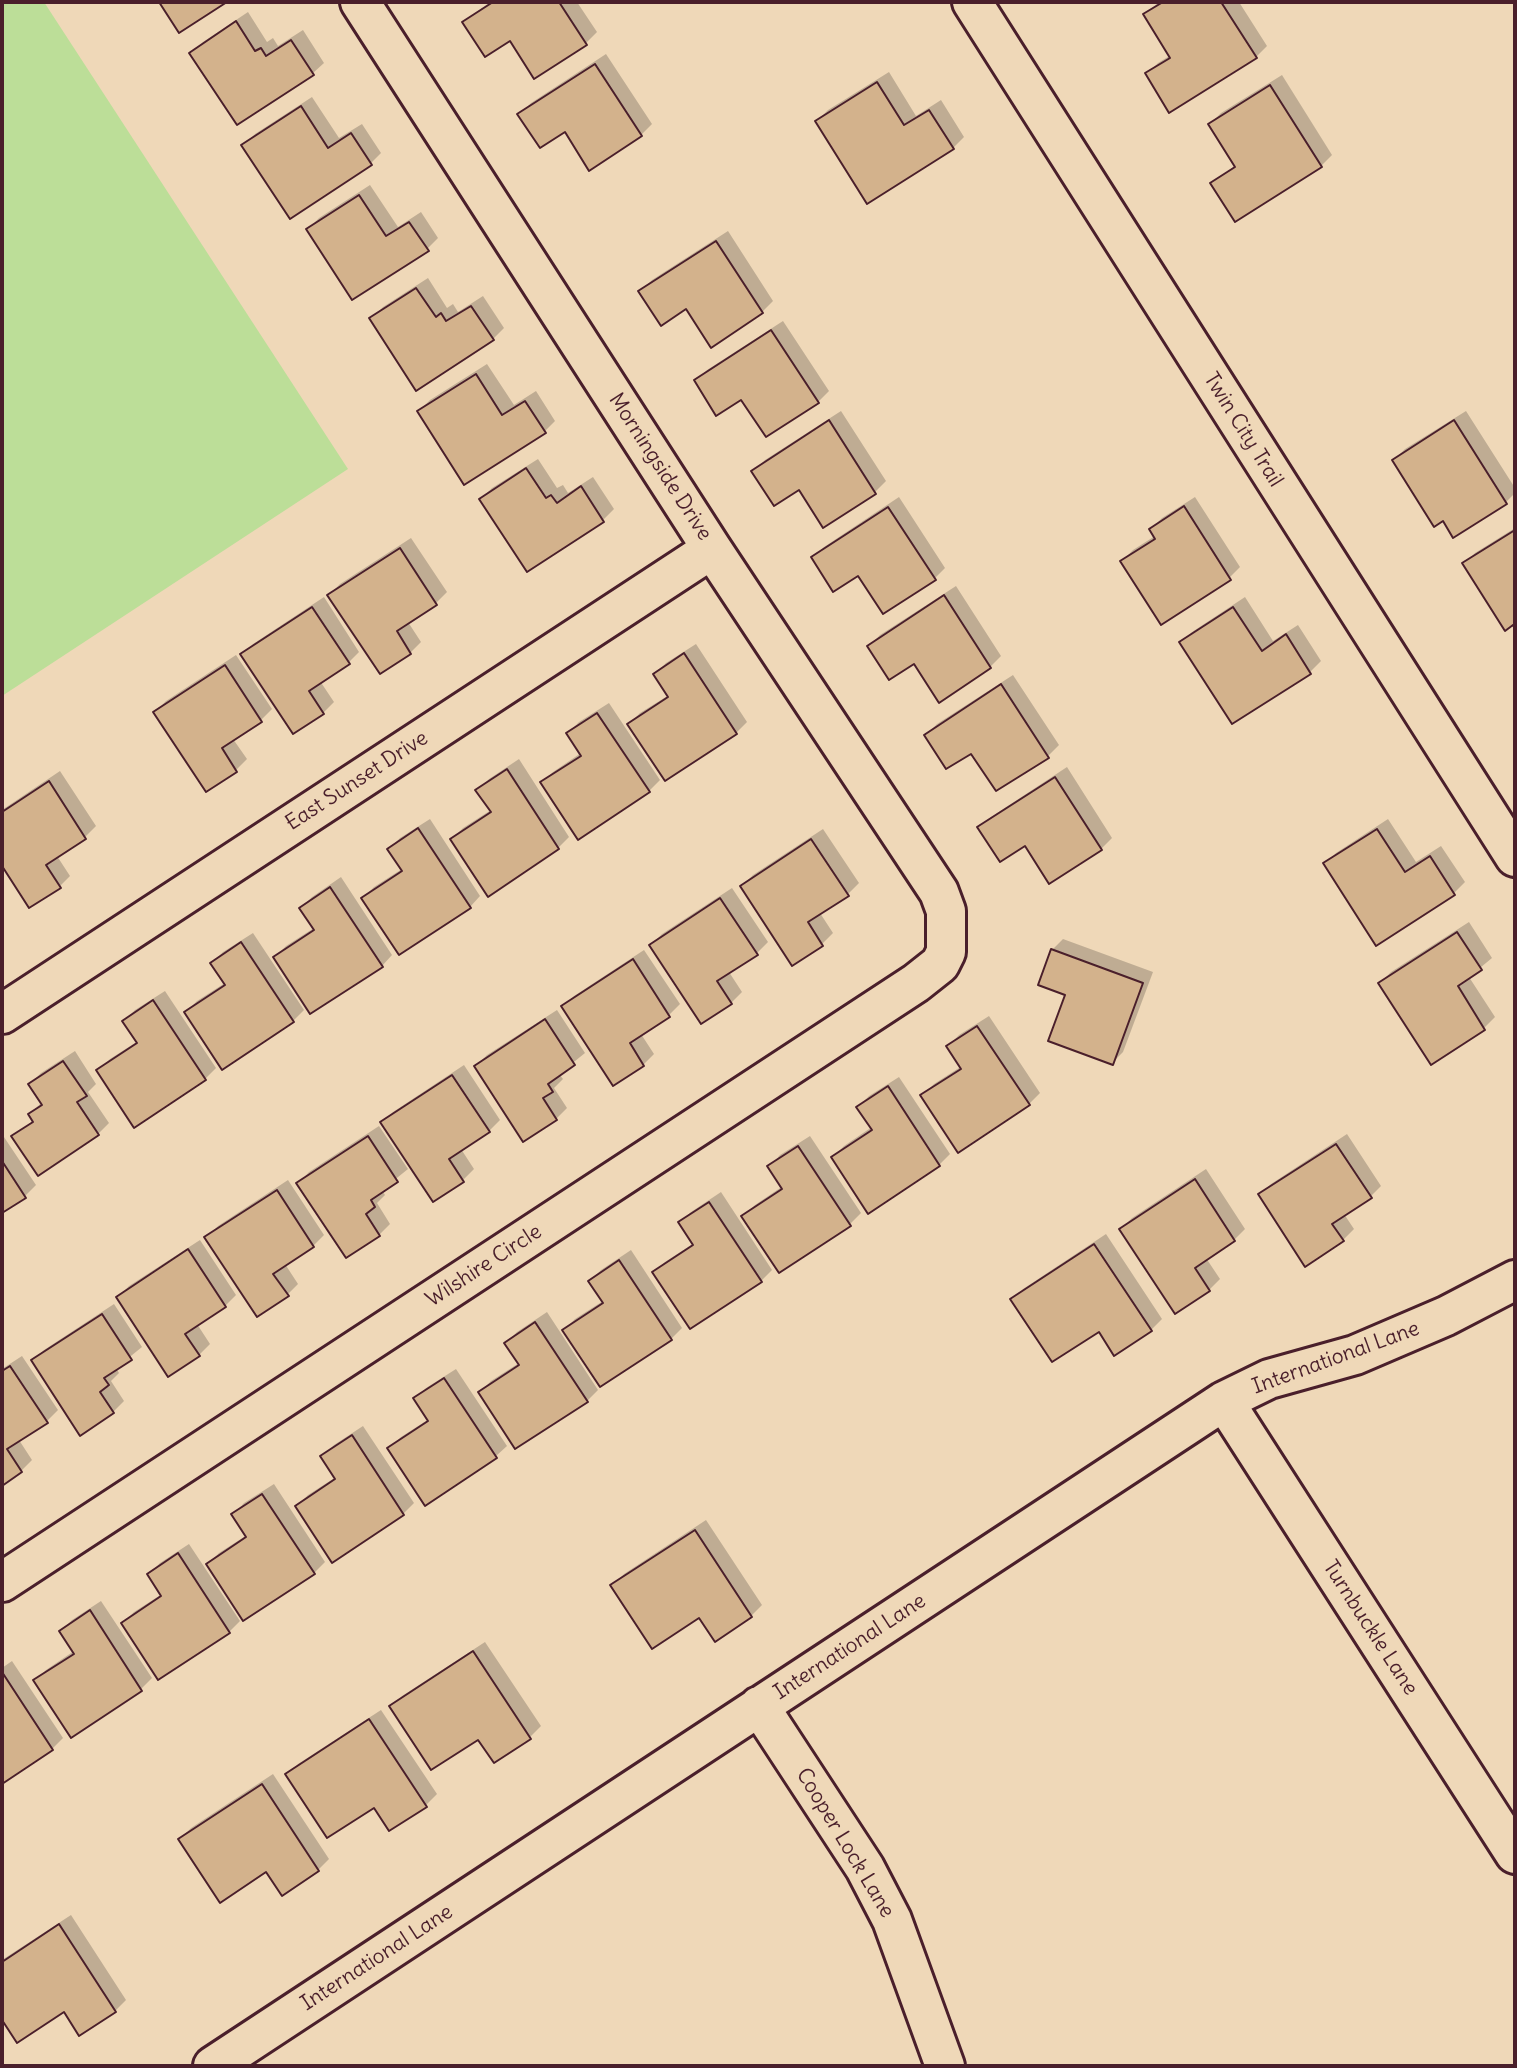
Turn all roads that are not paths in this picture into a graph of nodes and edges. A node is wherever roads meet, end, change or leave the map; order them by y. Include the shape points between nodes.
1 (360, 2) edge
2 (972, 2) edge
3 (712, 549) junction
4 (1515, 857) edge
5 (948, 936) joint
6 (2, 1014) edge
7 (1515, 1280) edge
8 (1224, 1402) junction
9 (2, 1582) edge
10 (759, 1706) junction
11 (1515, 1854) edge
12 (213, 2066) edge
13 (945, 2066) edge

1 - 3 street, Morningside Drive
2 - 4 street, Twin City Trail
3 - 5 street, Morningside Drive via 939,892
3 - 6 street, East Sunset Drive
5 - 9 street, Wilshire Circle via 940,964 916,983
7 - 8 street, International Lane via 1377,1345 1269,1379
8 - 10 street, International Lane
8 - 11 street, Turnbuckle Lane
10 - 12 street, International Lane
10 - 13 street, Cooper Lock Lane via 865,1868 892,1920

